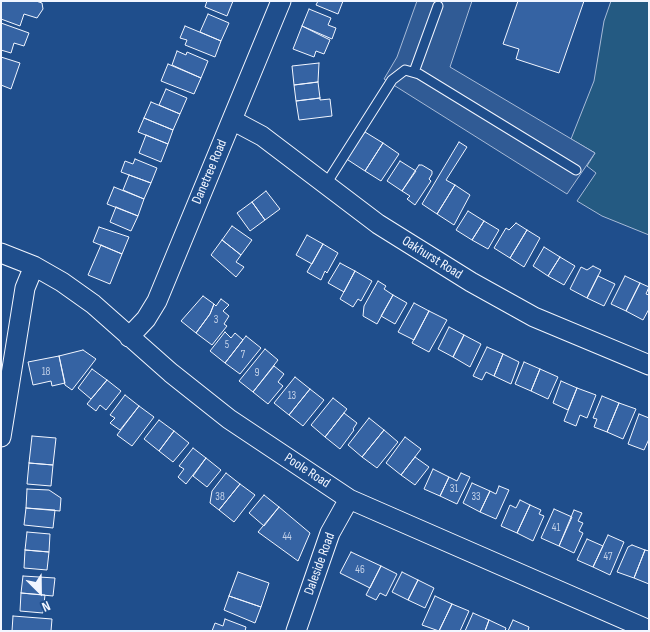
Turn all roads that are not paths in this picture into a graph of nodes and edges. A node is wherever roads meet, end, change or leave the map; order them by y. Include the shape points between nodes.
1 (281, 1) edge
2 (438, 6) dead end
3 (414, 72) junction
4 (232, 120) junction
5 (576, 170) dead end
6 (326, 184) junction
7 (1, 252) edge
8 (34, 266) junction
9 (129, 337) junction
10 (649, 365) edge
11 (1, 437) edge
12 (349, 499) junction
13 (643, 629) edge
14 (296, 631) edge

1 - 4 street, Danetree Road
2 - 3 lane
3 - 5 lane
3 - 6 lane via 405,70 392,80
4 - 6 street, Oakhurst Road via 262,136
4 - 9 street, Danetree Road via 157,301
6 - 10 street, Oakhurst Road via 378,224 471,282 534,317
7 - 8 street, Poole Road
8 - 9 street, Poole Road via 92,304
8 - 11 street via 25,288
9 - 12 street, Poole Road via 229,419
12 - 13 street, Poole Road
12 - 14 street, Daleside Road via 330,533

